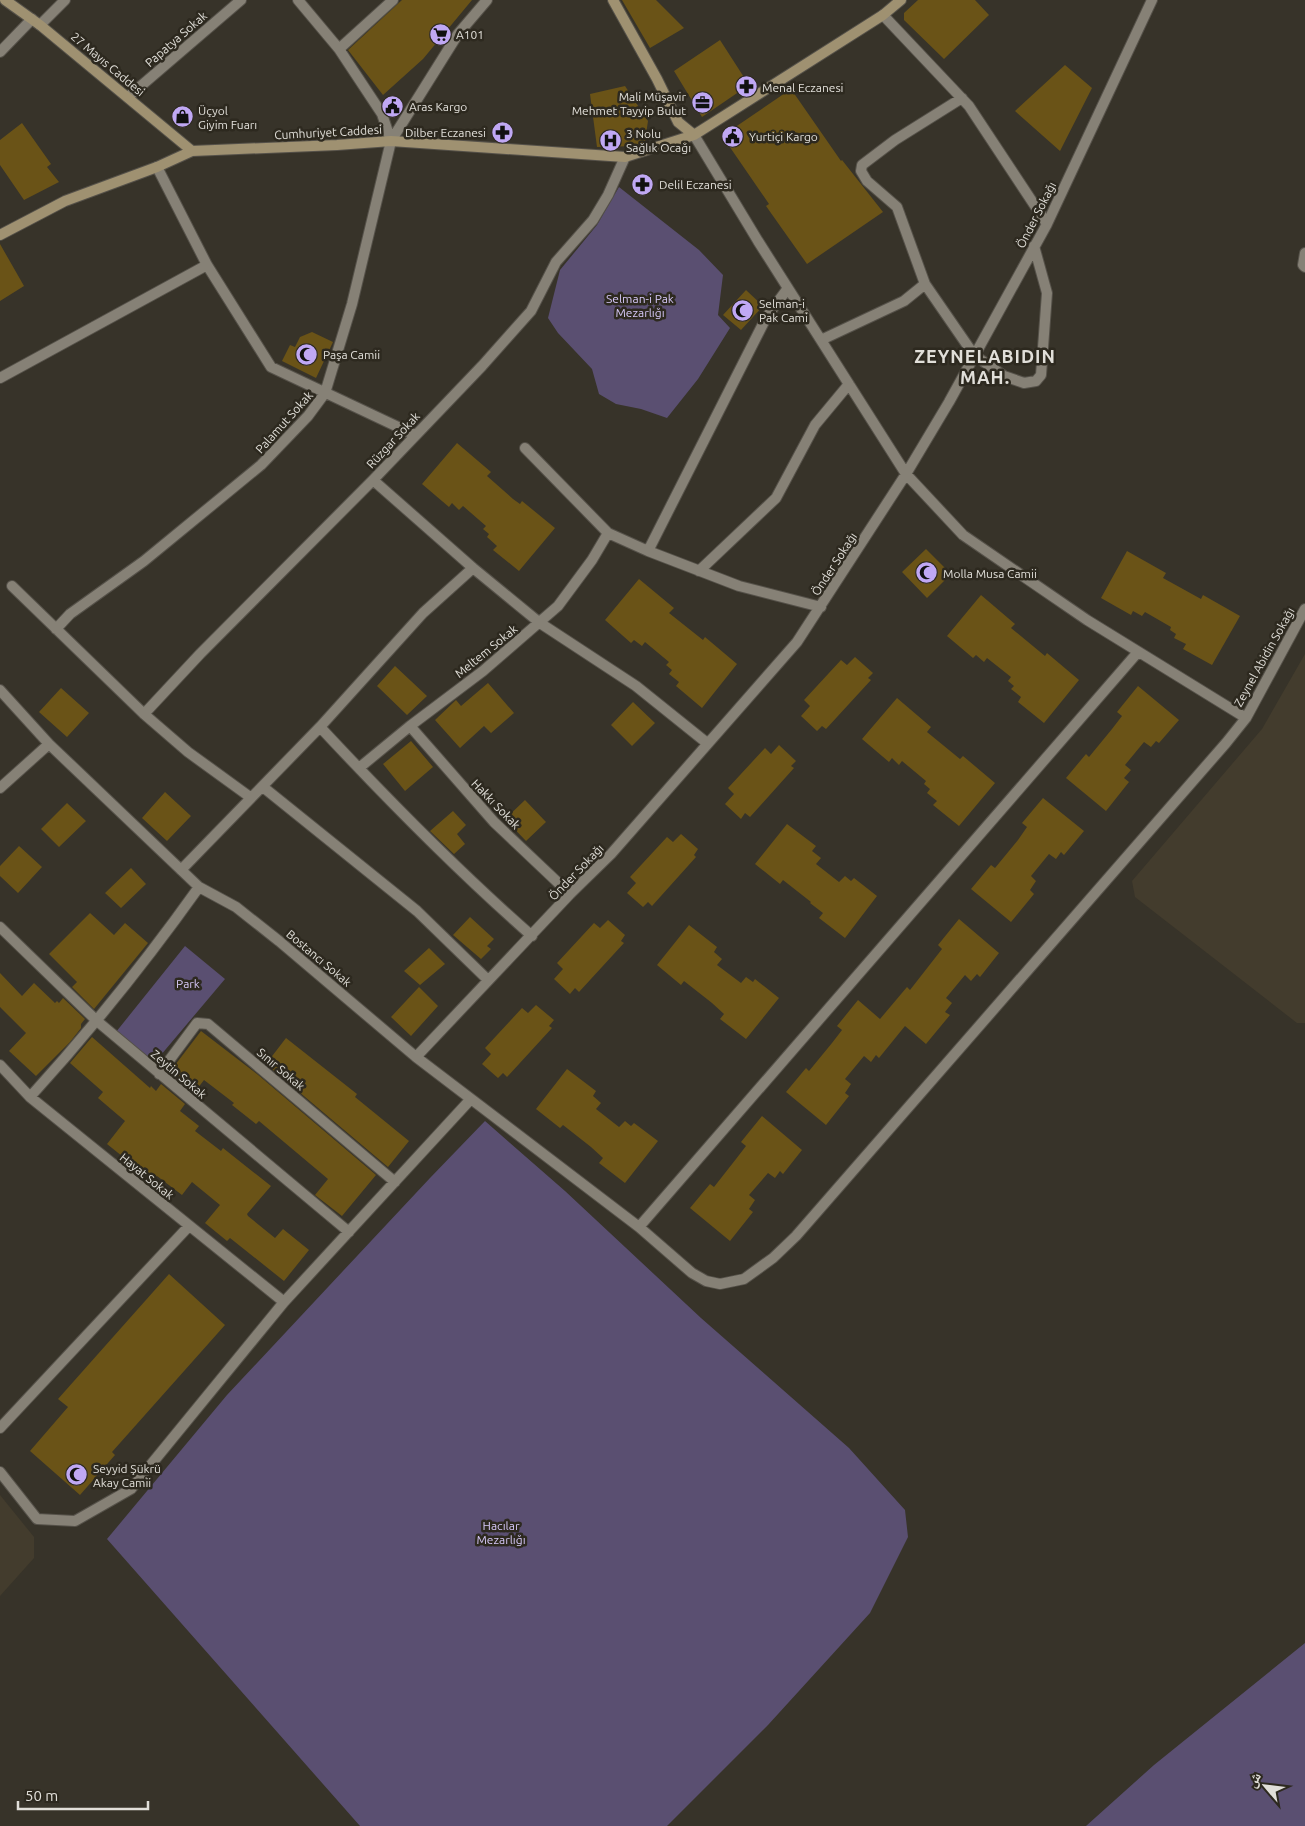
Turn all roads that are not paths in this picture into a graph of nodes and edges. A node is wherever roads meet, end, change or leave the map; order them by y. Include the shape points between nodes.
1 (5, 0) edge
2 (66, 0) edge
3 (241, 0) edge
4 (298, 0) edge
5 (393, 0) edge
6 (487, 0) edge
7 (613, 0) edge
8 (901, 0) edge
9 (1152, 0) edge
10 (883, 15) junction
11 (36, 22) junction
12 (339, 49) junction
13 (0, 52) edge
14 (128, 97) junction
15 (962, 98) junction
16 (694, 135) junction
17 (391, 141) junction
18 (192, 151) junction
19 (625, 156) junction
20 (157, 167) junction
21 (1047, 224) junction
22 (0, 235) edge
23 (1034, 246) junction
24 (1305, 254) edge
25 (207, 265) junction
26 (1305, 267) edge
27 (925, 284) junction
28 (788, 288) junction
29 (821, 340) junction
30 (974, 355) junction
31 (0, 378) edge
32 (849, 384) junction
33 (325, 394) junction
34 (415, 435) junction
35 (525, 448) dead end
36 (906, 474) junction
37 (373, 480) junction
38 (608, 533) junction
39 (648, 551) junction
40 (473, 568) junction
41 (699, 570) junction
42 (12, 586) dead end
43 (821, 608) junction
44 (1305, 609) edge
45 (540, 622) junction
46 (56, 629) junction
47 (1138, 652) junction
48 (0, 690) edge
49 (144, 714) junction
50 (1246, 718) junction
51 (410, 726) junction
52 (320, 727) junction
53 (707, 743) junction
54 (49, 744) junction
55 (359, 768) junction
56 (263, 787) junction
57 (0, 788) edge
58 (250, 797) junction
59 (181, 870) junction
60 (199, 887) junction
61 (570, 894) junction
62 (0, 927) edge
63 (532, 936) junction
64 (488, 980) junction
65 (97, 1021) junction
66 (416, 1057) junction
67 (0, 1065) edge
68 (159, 1074) junction
69 (30, 1097) junction
70 (470, 1100) junction
71 (395, 1182) junction
72 (189, 1226) junction
73 (639, 1226) junction
74 (349, 1232) junction
75 (284, 1302) junction
76 (0, 1428) edge
77 (0, 1472) edge

1 - 11 main road, 27 Mayıs Caddesi
2 - 11 street
3 - 14 street, Papatya Sokak
4 - 12 street
5 - 12 street
6 - 17 street via 458,34
7 - 16 main road via 678,122
8 - 10 main road, Cumhuriyet Caddesi
9 - 21 street, Önder Sokağı
10 - 15 street
10 - 16 main road, Cumhuriyet Caddesi
11 - 13 street
11 - 14 main road, 27 Mayıs Caddesi
12 - 17 street via 382,114
14 - 18 main road, 27 Mayıs Caddesi
15 - 21 street
15 - 27 street via 894,140 862,165 861,171 867,181 897,207
16 - 19 main road, Cumhuriyet Caddesi
16 - 28 street
17 - 18 main road, Cumhuriyet Caddesi
17 - 19 main road, Cumhuriyet Caddesi
17 - 33 street, Palamut Sokak via 352,304
18 - 20 main road, Cumhuriyet Caddesi
19 - 34 street, Rüzgar Sokak via 593,220 556,262 531,311
20 - 22 main road, Cumhuriyet Caddesi via 65,201
20 - 25 street
21 - 23 street, Önder Sokağı
23 - 30 street, Önder Sokağı
23 - 30 street via 1047,293 1041,375 1036,381 1024,383 1004,376
24 - 26 street
25 - 31 street
25 - 33 street via 271,367
27 - 29 street via 904,301
27 - 30 street
28 - 29 street
28 - 39 street via 766,318
29 - 32 street
30 - 36 street, Önder Sokağı
32 - 36 street
32 - 41 street via 815,425 776,498
33 - 34 street
33 - 46 street, Palamut Sokak via 261,465 144,561 70,614
34 - 37 street, Rüzgar Sokak
35 - 38 street
36 - 43 street, Önder Sokağı
36 - 47 street via 963,535
37 - 40 street
37 - 49 street, Rüzgar Sokak
38 - 39 street
38 - 45 street, Meltem Sokak via 558,606
39 - 41 street
40 - 45 street
40 - 52 street via 424,613
41 - 43 street via 739,586
42 - 46 street
43 - 53 street, Önder Sokağı via 797,642
44 - 50 street, Zeynel Abidin Sokağı
45 - 51 street, Meltem Sokak via 484,671
45 - 53 street via 636,686
46 - 49 street
47 - 50 street
47 - 73 street
48 - 54 street, Bostancı Sokak
49 - 58 street via 188,752
50 - 73 street, Zeynel Abidin Sokağı via 774,1258 744,1279 720,1284 706,1281 692,1273
51 - 55 street, Meltem Sokak
51 - 61 street, Hakkı Sokak via 494,822
52 - 55 street
52 - 56 street
53 - 61 street, Önder Sokağı via 611,854
54 - 57 street
54 - 59 street, Bostancı Sokak
55 - 63 street via 482,892
56 - 58 street
56 - 64 street via 417,910
58 - 59 street
59 - 60 street, Bostancı Sokak
60 - 65 street
60 - 66 street, Bostancı Sokak via 236,907 280,941
61 - 63 street, Önder Sokağı
62 - 65 street, Zeytin Sokak
63 - 64 street, Önder Sokağı
64 - 66 street, Önder Sokağı
65 - 68 street, Zeytin Sokak
65 - 69 street
66 - 70 street, Bostancı Sokak
67 - 69 street, Hayat Sokak
68 - 71 street, Sınır Sokak via 197,1023 208,1024
68 - 74 street, Zeytin Sokak
69 - 72 street, Hayat Sokak
70 - 71 street
70 - 73 street, Bostancı Sokak
71 - 74 street
72 - 75 street, Hayat Sokak
72 - 76 street
74 - 75 street
75 - 77 street via 130,1489 75,1521 37,1519

